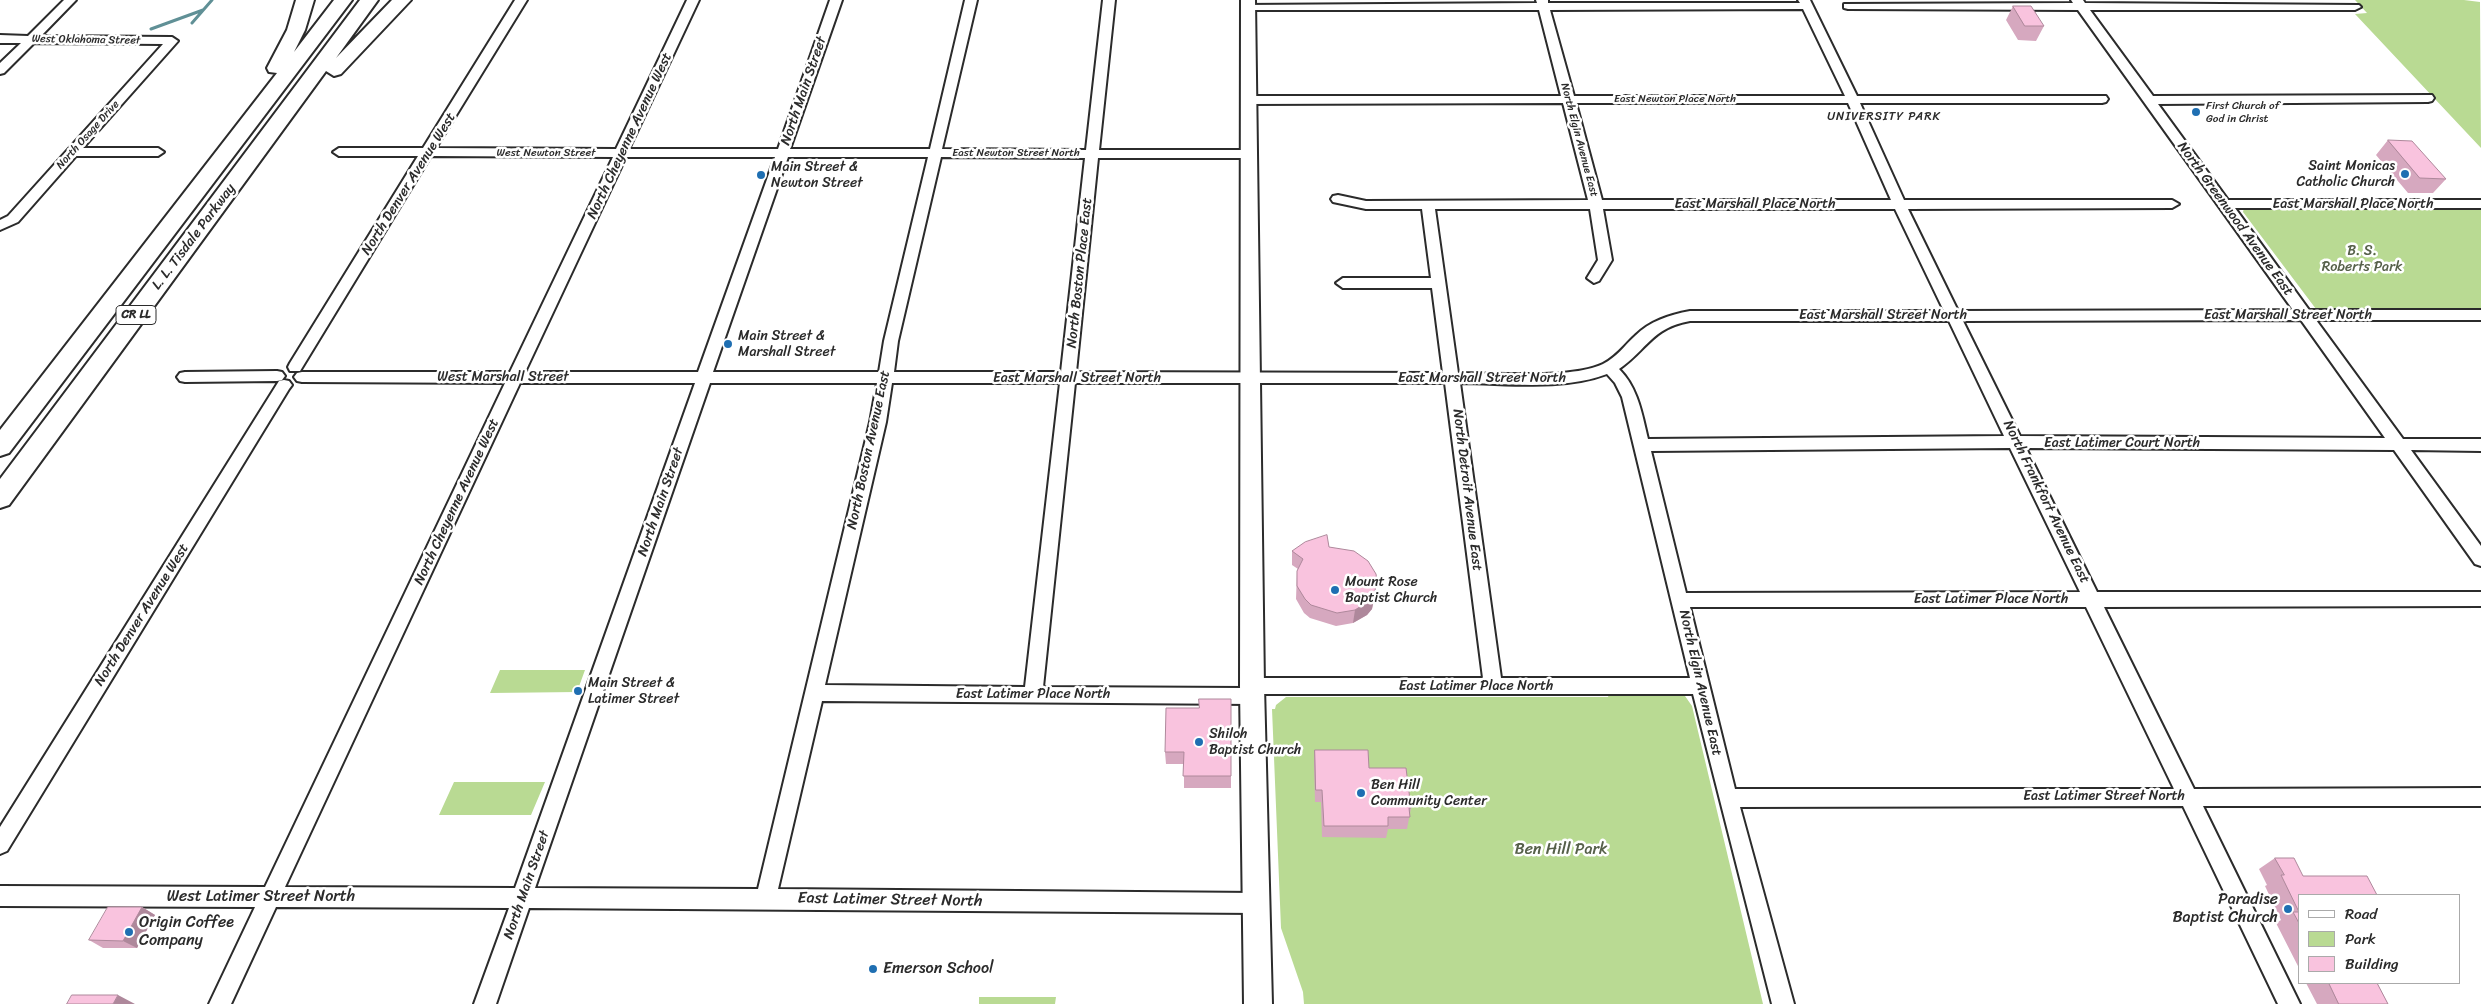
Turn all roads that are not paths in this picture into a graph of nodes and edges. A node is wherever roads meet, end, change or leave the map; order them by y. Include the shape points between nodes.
1 (70, 0) edge
2 (305, 0) edge
3 (343, 0) edge
4 (369, 0) edge
5 (402, 0) edge
6 (521, 0) edge
7 (693, 0) edge
8 (836, 0) edge
9 (970, 0) edge
10 (1109, 0) edge
11 (1248, 3) edge
12 (1334, 3) edge
13 (1542, 3) edge
14 (1806, 3) edge
15 (2079, 3) edge
16 (2352, 4) edge
17 (1848, 6) dead end
18 (0, 39) edge
19 (31, 39) junction
20 (172, 41) joint
21 (0, 70) edge
22 (1852, 98) junction
23 (2428, 98) dead end
24 (2102, 99) dead end
25 (1249, 100) junction
26 (1568, 100) junction
27 (2149, 100) junction
28 (249, 124) junction
29 (272, 133) junction
30 (72, 152) junction
31 (158, 152) dead end
32 (339, 152) dead end
33 (623, 152) junction
34 (428, 153) junction
35 (783, 153) junction
36 (935, 153) junction
37 (1092, 153) junction
38 (1249, 154) junction
39 (1338, 199) dead end
40 (1428, 204) junction
41 (1596, 204) junction
42 (1899, 204) junction
43 (2172, 204) dead end
44 (2224, 204) junction
45 (2481, 204) edge
46 (0, 226) edge
47 (1594, 278) dead end
48 (1343, 283) dead end
49 (1439, 283) junction
50 (1955, 314) junction
51 (2305, 315) junction
52 (2481, 315) edge
53 (1609, 367) junction
54 (298, 372) junction
55 (185, 377) dead end
56 (516, 377) junction
57 (705, 377) junction
58 (1452, 377) junction
59 (885, 378) junction
60 (1069, 378) junction
61 (1250, 378) junction
62 (280, 381) junction
63 (2016, 442) junction
64 (1643, 445) junction
65 (2398, 445) junction
66 (2481, 445) edge
67 (0, 447) edge
68 (0, 498) edge
69 (2481, 559) edge
70 (2093, 598) junction
71 (2481, 599) edge
72 (1681, 600) junction
73 (1493, 686) junction
74 (1700, 686) junction
75 (1252, 691) junction
76 (814, 693) junction
77 (1033, 694) junction
78 (2188, 796) junction
79 (2481, 796) edge
80 (1728, 798) junction
81 (0, 845) edge
82 (0, 896) edge
83 (271, 898) junction
84 (522, 899) junction
85 (766, 899) junction
86 (1257, 903) junction
87 (220, 1004) edge
88 (485, 1004) edge
89 (1258, 1004) edge
90 (1783, 1004) edge
91 (2289, 1004) edge

1 - 19 street
2 - 28 highway via 296,30
3 - 28 highway, L. L. Tisdale Parkway / CR LL
4 - 29 highway, L. L. Tisdale Parkway / CR LL
5 - 29 highway
6 - 34 street, North Denver Avenue West
7 - 33 street, North Cheyenne Avenue West
8 - 35 street, North Main Street
9 - 36 street, North Boston Avenue East
10 - 37 street, North Boston Place East
11 - 12 street
11 - 25 main road
12 - 13 street
13 - 14 street
13 - 26 street, North Elgin Avenue East
14 - 22 street, North Frankfort Avenue East
15 - 16 street
15 - 17 street
15 - 27 street, North Greenwood Avenue East
18 - 19 street, West Oklahoma Street
19 - 20 street, West Oklahoma Street
19 - 21 street
20 - 30 street, North Osage Drive
22 - 24 street, East Newton Place North
22 - 26 street, East Newton Place North
22 - 42 street, North Frankfort Avenue East
23 - 27 street
25 - 26 street, East Newton Place North
25 - 38 main road
26 - 41 street, North Elgin Avenue East
27 - 44 street, North Greenwood Avenue East
28 - 67 highway, L. L. Tisdale Parkway / CR LL
29 - 68 highway, L. L. Tisdale Parkway / CR LL
30 - 31 street
30 - 46 street, North Osage Drive via 13,219
32 - 34 street, West Newton Street
33 - 34 street, West Newton Street
33 - 35 street, West Newton Street
33 - 56 street, North Cheyenne Avenue West
34 - 54 street, North Denver Avenue West
35 - 36 street, East Newton Street North
35 - 57 street, North Main Street
36 - 37 street, East Newton Street North
36 - 59 street, North Boston Avenue East via 890,341
37 - 38 street, East Newton Street North
37 - 60 street, North Boston Place East
38 - 61 main road
39 - 40 street, East Marshall Place North via 1366,205
40 - 41 street, East Marshall Place North
40 - 49 street, North Detroit Avenue East
41 - 42 street, East Marshall Place North
41 - 47 street, North Elgin Avenue East via 1605,260
42 - 43 street, East Marshall Place North
42 - 50 street, North Frankfort Avenue East
44 - 45 street, East Marshall Place North
44 - 51 street, North Greenwood Avenue East
48 - 49 street
49 - 58 street, North Detroit Avenue East
50 - 51 street, East Marshall Street North
50 - 53 street, East Marshall Street North via 1690,316 1651,330
50 - 63 street, North Frankfort Avenue East
51 - 52 street, East Marshall Street North
51 - 65 street, North Greenwood Avenue East
53 - 58 street, East Marshall Street North via 1571,378
53 - 64 street, North Elgin Avenue East via 1630,397
54 - 56 street, West Marshall Street
54 - 62 street via 294,383
55 - 62 street
56 - 57 street, West Marshall Street
56 - 83 street, North Cheyenne Avenue West
57 - 59 street, East Marshall Street North
57 - 84 street, North Main Street
58 - 61 street, East Marshall Street North
58 - 73 street, North Detroit Avenue East
59 - 60 street, East Marshall Street North
59 - 76 street, North Boston Avenue East via 878,422
60 - 61 street, East Marshall Street North
60 - 77 street, North Boston Place East
61 - 75 main road
62 - 81 street, North Denver Avenue West
63 - 64 street, East Latimer Court North
63 - 65 street, East Latimer Court North
63 - 70 street, North Frankfort Avenue East
64 - 72 street, North Elgin Avenue East
65 - 66 street, East Latimer Court North
65 - 69 street, North Greenwood Avenue East
70 - 71 street, East Latimer Place North
70 - 72 street, East Latimer Place North
70 - 78 street, North Frankfort Avenue East
72 - 74 street, North Elgin Avenue East
73 - 74 street, East Latimer Place North
73 - 75 street, East Latimer Place North
74 - 80 street, North Elgin Avenue East
75 - 77 street, East Latimer Place North
75 - 86 main road
76 - 77 street, East Latimer Place North
76 - 85 street, North Boston Avenue East
78 - 79 street, East Latimer Street North
78 - 80 street, East Latimer Street North
78 - 91 street, North Frankfort Avenue East
80 - 90 street, North Elgin Avenue East
82 - 83 street, West Latimer Street North
83 - 84 street, West Latimer Street North
83 - 87 street, North Cheyenne Avenue West
84 - 85 street, East Latimer Street North
84 - 88 street, North Main Street
85 - 86 street, East Latimer Street North
86 - 89 main road

